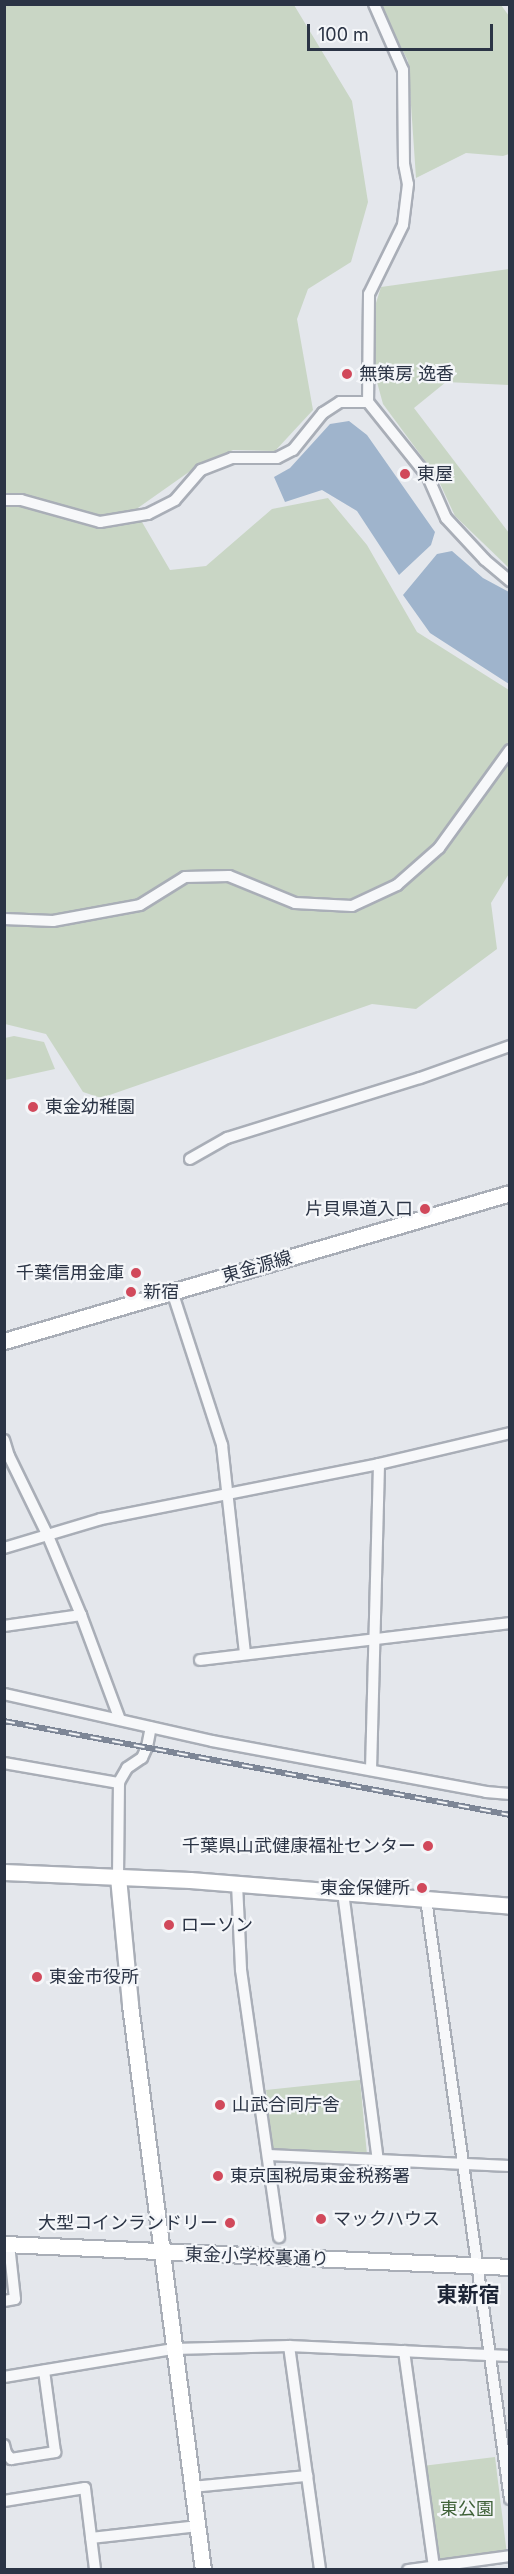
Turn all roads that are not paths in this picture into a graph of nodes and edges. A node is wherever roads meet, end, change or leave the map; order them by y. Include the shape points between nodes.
1 (374, 4) edge
2 (368, 402) junction
3 (4, 500) edge
4 (510, 581) edge
5 (510, 750) edge
6 (4, 918) edge
7 (510, 1046) edge
8 (190, 1159) dead end
9 (510, 1193) edge
10 (172, 1291) junction
11 (4, 1341) edge
12 (510, 1434) edge
13 (4, 1440) edge
14 (379, 1464) junction
15 (229, 1493) junction
16 (48, 1536) junction
17 (4, 1548) edge
18 (81, 1615) junction
19 (510, 1623) edge
20 (4, 1626) edge
21 (374, 1641) junction
22 (245, 1654) junction
23 (200, 1660) dead end
24 (4, 1694) edge
25 (120, 1720) junction
26 (152, 1727) junction
27 (4, 1763) edge
28 (371, 1770) junction
29 (119, 1784) junction
30 (510, 1794) edge
31 (4, 1872) edge
32 (118, 1877) junction
33 (237, 1884) junction
34 (343, 1892) junction
35 (426, 1899) junction
36 (510, 1906) edge
37 (268, 2155) junction
38 (378, 2161) junction
39 (464, 2163) junction
40 (510, 2166) edge
41 (279, 2237) dead end
42 (7, 2244) edge
43 (162, 2253) junction
44 (476, 2266) junction
45 (510, 2267) edge
46 (4, 2301) edge
47 (289, 2346) junction
48 (174, 2349) junction
49 (404, 2351) junction
50 (489, 2355) junction
51 (510, 2356) edge
52 (44, 2372) junction
53 (4, 2377) edge
54 (4, 2445) edge
55 (307, 2476) junction
56 (192, 2487) junction
57 (510, 2499) edge
58 (4, 2501) edge
59 (198, 2526) junction
60 (91, 2538) junction
61 (510, 2556) edge
62 (434, 2566) junction
63 (95, 2570) edge
64 (204, 2570) edge
65 (320, 2570) edge
66 (408, 2570) edge

1 - 2 street via 403,70 404,164 408,184 403,225 369,294
2 - 3 street via 340,402 323,413 293,450 277,458 232,458 201,470 175,500 148,514 100,522 21,500
2 - 4 street via 428,477 446,518
5 - 6 street via 439,848 397,885 352,906 295,903 229,876 185,877 140,905 53,921
7 - 8 street via 227,1138
9 - 10 street, 東金源線
10 - 11 street, 東金源線
10 - 15 street via 222,1445
12 - 14 street
13 - 16 street
14 - 15 street
14 - 21 street
15 - 16 street via 101,1519
15 - 22 street
16 - 17 street
16 - 18 street
18 - 20 street
18 - 25 street
19 - 21 street
21 - 22 street
21 - 28 street
22 - 23 street
24 - 25 street
25 - 26 street
26 - 28 street
26 - 29 street via 142,1758 127,1768
27 - 29 street
28 - 30 street
29 - 32 street
31 - 32 street
32 - 33 street
32 - 43 street
33 - 34 street
33 - 37 street via 241,1970
34 - 35 street
34 - 38 street
35 - 36 street
35 - 39 street
37 - 38 street
37 - 41 street
38 - 39 street
39 - 40 street
39 - 44 street
42 - 43 street, 東金小学校裏通り
42 - 46 street via 15,2299
43 - 44 street, 東金小学校裏通り
43 - 48 street
44 - 45 street, 東金小学校裏通り
44 - 50 street
47 - 48 street
47 - 49 street
47 - 55 street
48 - 52 street
48 - 56 street
49 - 50 street
49 - 62 street
50 - 51 street
50 - 57 street
52 - 53 street
52 - 54 street via 55,2452 11,2459
55 - 56 street
55 - 65 street
56 - 59 street
58 - 60 street via 85,2488
59 - 60 street
59 - 64 street
60 - 63 street
61 - 62 street
62 - 66 street

